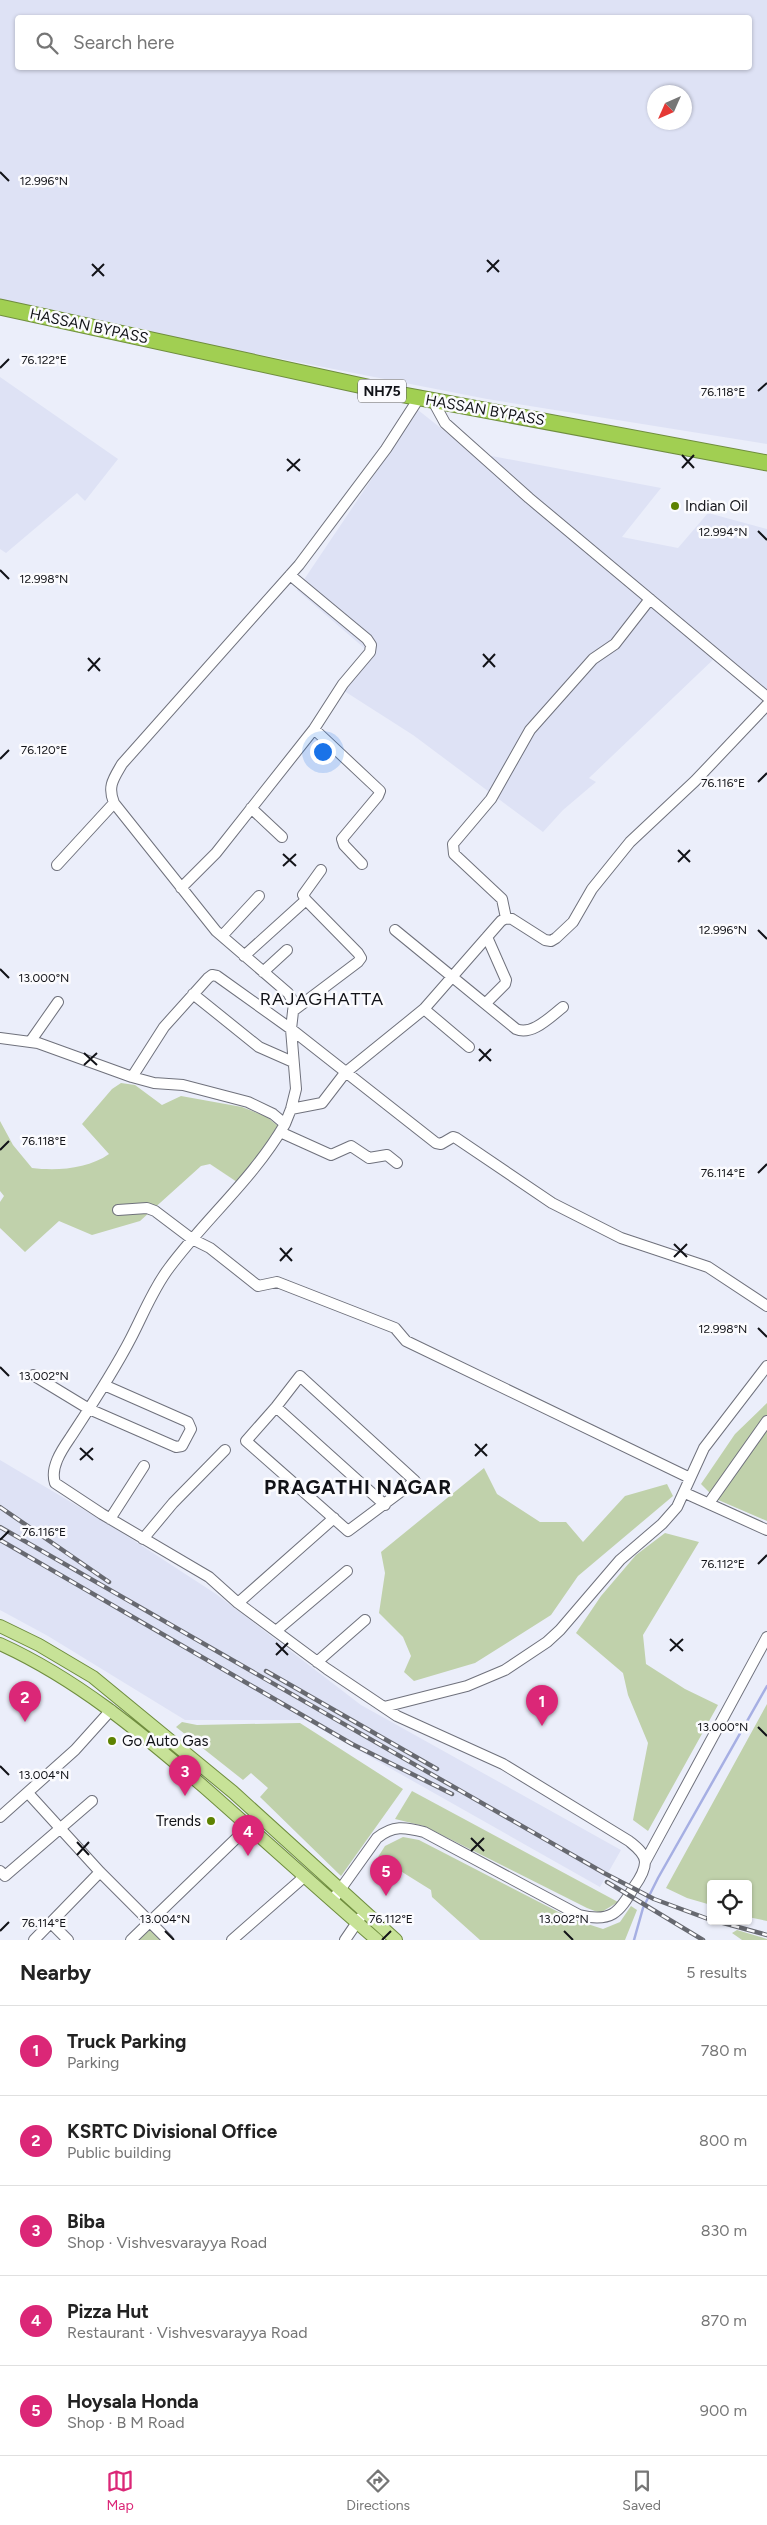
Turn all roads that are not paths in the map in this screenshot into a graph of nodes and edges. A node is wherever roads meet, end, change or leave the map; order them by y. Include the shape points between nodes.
1 (0, 307) edge
2 (426, 400) junction
3 (767, 462) edge
4 (290, 575) junction
5 (650, 600) junction
6 (767, 697) edge
7 (767, 705) edge
8 (314, 729) junction
9 (114, 802) junction
10 (250, 808) junction
11 (282, 837) dead end
12 (362, 864) dead end
13 (57, 865) dead end
14 (321, 870) dead end
15 (182, 888) junction
16 (259, 896) dead end
17 (306, 900) junction
18 (506, 918) junction
19 (395, 930) dead end
20 (222, 936) junction
21 (487, 937) junction
22 (287, 950) dead end
23 (244, 956) junction
24 (263, 972) junction
25 (452, 978) junction
26 (193, 994) junction
27 (58, 1002) dead end
28 (486, 1004) junction
29 (563, 1007) dead end
30 (424, 1009) junction
31 (293, 1011) junction
32 (291, 1029) junction
33 (0, 1038) edge
34 (30, 1042) junction
35 (469, 1047) dead end
36 (293, 1062) junction
37 (346, 1073) junction
38 (132, 1077) junction
39 (291, 1109) junction
40 (282, 1128) junction
41 (397, 1163) dead end
42 (118, 1210) dead end
43 (192, 1239) junction
44 (767, 1306) edge
45 (767, 1366) edge
46 (33, 1375) dead end
47 (104, 1385) junction
48 (276, 1407) junction
49 (89, 1409) junction
50 (767, 1422) edge
51 (225, 1450) dead end
52 (144, 1466) dead end
53 (690, 1478) junction
54 (685, 1493) junction
55 (709, 1503) junction
56 (385, 1504) junction
57 (334, 1518) junction
58 (110, 1519) junction
59 (767, 1530) edge
60 (143, 1539) junction
61 (347, 1571) dead end
62 (238, 1603) junction
63 (365, 1620) dead end
64 (0, 1626) edge
65 (276, 1631) junction
66 (22, 1637) junction
67 (767, 1637) edge
68 (0, 1644) edge
69 (14, 1650) junction
70 (317, 1662) junction
71 (384, 1707) junction
72 (111, 1710) junction
73 (28, 1792) junction
74 (92, 1800) dead end
75 (259, 1816) junction
76 (0, 1817) edge
77 (249, 1826) junction
78 (61, 1829) junction
79 (645, 1862) junction
80 (0, 1871) edge
81 (100, 1872) junction
82 (304, 1877) junction
83 (340, 1891) junction
84 (332, 1901) junction
85 (361, 1917) junction
86 (149, 1921) junction
87 (51, 1923) junction
88 (34, 1940) edge
89 (68, 1940) edge
90 (131, 1940) edge
91 (168, 1940) edge
92 (232, 1940) edge
93 (345, 1940) edge
94 (377, 1940) edge
95 (396, 1940) edge

1 - 2 highway, HASSAN BYPASS / NH75
2 - 3 highway, HASSAN BYPASS / NH75
2 - 4 street
2 - 5 street via 445,423
4 - 8 street via 372,645
4 - 9 street via 122,764 111,782 110,793
5 - 6 street
5 - 18 street via 615,644 593,659 530,730 492,799 453,844 454,854 502,899
7 - 18 street via 695,781 630,842 592,889 573,922 556,938 545,940
8 - 10 street
8 - 12 street via 380,791 342,839
9 - 13 street
9 - 15 street
10 - 11 street
10 - 15 street via 216,853
14 - 17 street via 305,890
15 - 20 street
16 - 20 street
17 - 23 street
17 - 31 street via 361,958
18 - 21 street
19 - 25 street
20 - 23 street
21 - 25 street
21 - 28 street via 506,980
22 - 24 street
23 - 24 street
24 - 31 street via 288,993 294,1003
25 - 28 street
25 - 30 street
26 - 32 street via 208,978 217,976
26 - 36 street via 259,1047
26 - 38 street via 160,1032
27 - 34 street
28 - 29 street via 523,1032
30 - 35 street
30 - 37 street
31 - 32 street
32 - 36 street
32 - 37 street
33 - 34 street
34 - 38 street
36 - 39 street via 296,1090
37 - 39 street via 318,1105
37 - 44 street via 436,1143 456,1138 552,1203 622,1238 708,1267
38 - 40 street via 154,1083 183,1085 248,1102 273,1114
39 - 40 street
40 - 41 street via 331,1155 352,1146 369,1158 387,1156
40 - 43 street via 252,1174
42 - 43 street via 147,1208
43 - 47 street via 168,1270
43 - 53 street via 210,1248 258,1286 277,1282 395,1328 406,1341
45 - 53 street via 704,1448
46 - 49 street
47 - 49 street
47 - 49 street via 188,1422 191,1429 182,1446 176,1447
48 - 56 street
48 - 56 street via 300,1376 416,1481
48 - 57 street via 246,1441
49 - 58 street via 66,1444 52,1476 60,1488
50 - 55 street
51 - 60 street
52 - 58 street
53 - 54 street
54 - 55 street
54 - 71 street via 662,1524 620,1560 547,1642 505,1670 467,1686
55 - 59 street
56 - 57 street via 348,1531
57 - 62 street
58 - 60 street
60 - 62 street via 209,1577
61 - 65 street
62 - 65 street
63 - 70 street
64 - 66 main road
65 - 70 street
66 - 69 main road
66 - 75 main road via 93,1677
67 - 79 street
68 - 69 main road
69 - 72 main road via 64,1676
70 - 71 street
71 - 79 street via 397,1716 503,1764 629,1841 643,1854
72 - 73 street via 75,1750
72 - 77 main road
73 - 76 street
73 - 78 street
74 - 78 street
75 - 77 main road
75 - 83 main road
77 - 82 main road
77 - 86 street
78 - 80 street via 5,1876
78 - 81 street
79 - 83 street via 643,1873 619,1911 596,1919 579,1915 424,1832 403,1826 386,1831 377,1838
81 - 86 street
81 - 87 street
82 - 84 main road
82 - 92 street
83 - 84 street
83 - 85 main road
84 - 85 main road
85 - 93 street
85 - 94 main road
85 - 95 main road
86 - 90 street
86 - 91 street
87 - 88 street
87 - 89 street

